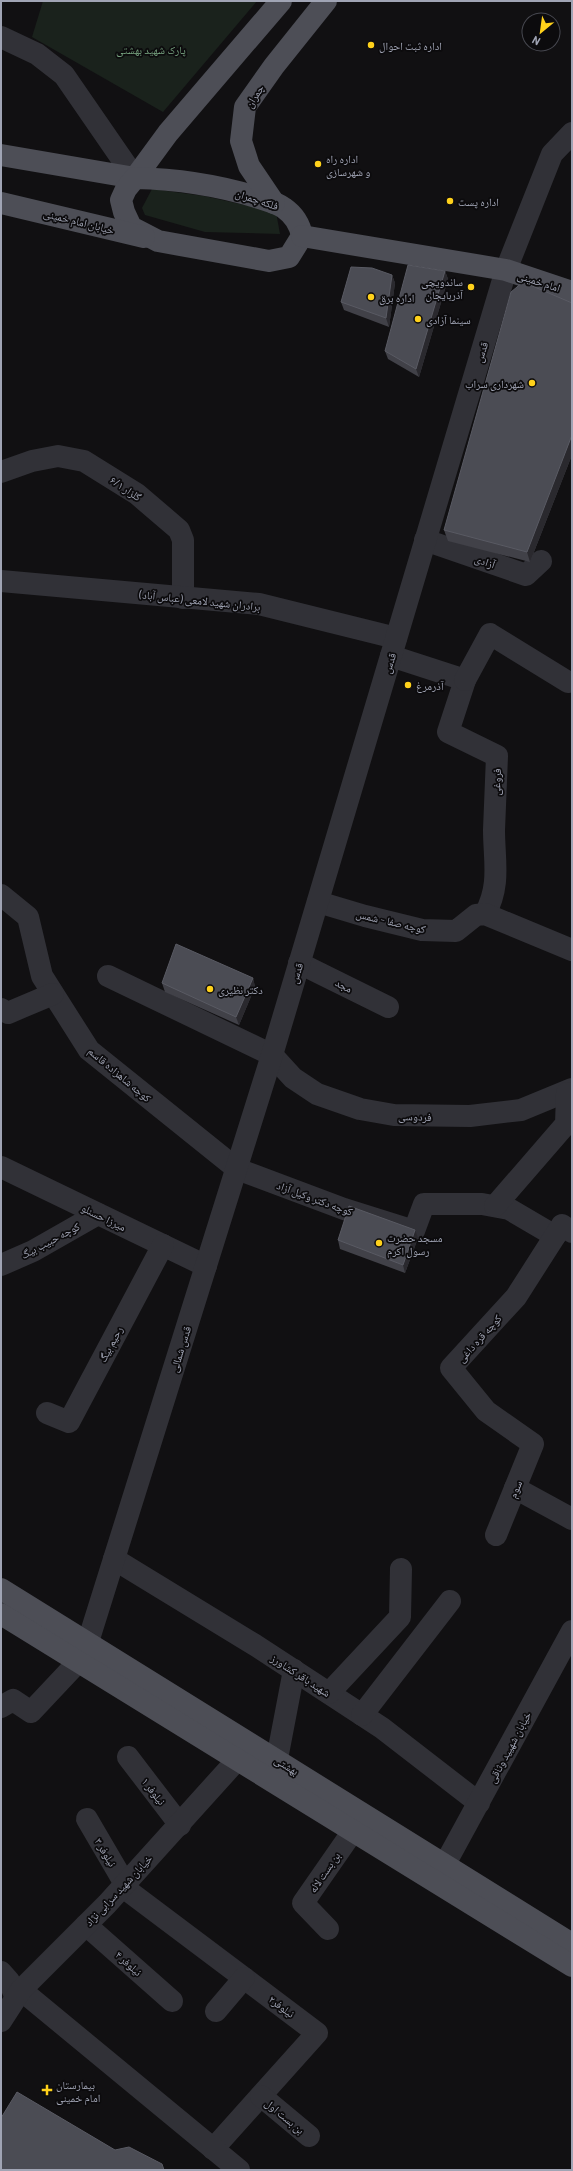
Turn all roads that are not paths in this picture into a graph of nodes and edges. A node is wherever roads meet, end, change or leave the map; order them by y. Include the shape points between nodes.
1 (281, 1) edge
2 (326, 1) edge
3 (1, 37) edge
4 (572, 133) edge
5 (1, 155) edge
6 (135, 178) junction
7 (1, 203) edge
8 (274, 203) junction
9 (302, 236) junction
10 (158, 241) junction
11 (506, 270) junction
12 (572, 292) edge
13 (1, 472) edge
14 (425, 540) junction
15 (541, 561) dead end
16 (1, 581) edge
17 (183, 598) junction
18 (394, 647) junction
19 (465, 680) junction
20 (568, 682) dead end
21 (1, 895) edge
22 (318, 902) junction
23 (485, 914) junction
24 (572, 950) edge
25 (299, 963) junction
26 (108, 976) dead end
27 (53, 994) junction
28 (388, 1007) dead end
29 (1, 1009) edge
30 (272, 1055) junction
31 (570, 1091) edge
32 (1, 1167) edge
33 (236, 1170) junction
34 (495, 1206) junction
35 (98, 1214) junction
36 (564, 1234) edge
37 (163, 1245) junction
38 (1, 1265) edge
39 (206, 1266) junction
40 (47, 1413) dead end
41 (533, 1444) joint
42 (515, 1488) junction
43 (572, 1519) edge
44 (496, 1535) dead end
45 (114, 1559) junction
46 (401, 1569) dead end
47 (1, 1589) edge
48 (450, 1601) dead end
49 (1, 1614) edge
50 (572, 1631) edge
51 (88, 1642) junction
52 (78, 1662) junction
53 (294, 1670) junction
54 (329, 1693) junction
55 (1, 1707) edge
56 (362, 1715) junction
57 (128, 1757) dead end
58 (277, 1759) junction
59 (237, 1760) junction
60 (479, 1803) junction
61 (87, 1820) dead end
62 (180, 1825) junction
63 (352, 1831) junction
64 (445, 1864) junction
65 (124, 1886) junction
66 (86, 1925) junction
67 (328, 1929) dead end
68 (572, 1944) edge
69 (572, 1966) edge
70 (1, 1972) edge
71 (244, 1978) junction
72 (18, 1994) junction
73 (172, 2001) dead end
74 (216, 2011) dead end
75 (1, 2021) edge
76 (260, 2096) junction
77 (309, 2136) dead end
78 (213, 2149) junction
79 (239, 2170) edge

1 - 6 main road via 168,133
2 - 8 main road, چمران via 245,107 241,141 249,166
3 - 6 street via 37,54 64,75
4 - 11 street, قدس via 552,154
5 - 6 main road
6 - 8 main road, فلکه چمران via 160,178 204,185
6 - 10 main road via 121,200 124,212 131,227
7 - 10 main road, خیابان امام خمینی
8 - 9 main road, فلکه چمران via 285,208 300,224
9 - 10 main road via 289,257 269,261
9 - 11 main road, امام خمینی
11 - 12 main road, امام خمینی
11 - 14 street, قدس
13 - 17 street, گلزار ۶/۱ via 32,461 58,456 84,461 137,494 179,530 184,548
14 - 15 street, آزادی via 526,575
14 - 18 street, قدس
16 - 17 street, برادران شهید لامعی (عباس آباد)
17 - 18 street, برادران شهید لامعی (عباس آباد) via 259,604
18 - 19 street
18 - 22 street, قدس
19 - 20 street, فروغی via 490,634
19 - 23 street, فروغی via 448,732 497,756 494,831 496,864 493,900
21 - 27 street, کوچه شاهزاده قاسم via 28,917 42,976
22 - 23 street, کوچه صفا - شمس via 422,930 456,931 476,915
22 - 25 street, قدس
23 - 24 street
25 - 28 street, مجد
25 - 30 street, قدس
26 - 30 street
27 - 29 street via 8,1013
27 - 33 street, کوچه شاهزاده قاسم via 89,1050
30 - 31 street, فردوسی via 293,1078 317,1094 360,1109 394,1115 470,1116 521,1110
30 - 33 street, قدس شمالی
31 - 34 street via 566,1124
32 - 35 street, میرزا حسنلو
33 - 34 street, کوچه دکتر وکیل آزاد via 414,1231 424,1204
33 - 39 street, قدس شمالی
34 - 36 street, کوچه دکتر وکیل آزاد via 509,1209
35 - 37 street, میرزا حسنلو
35 - 38 street, کوچه حبیب بیگ via 33,1251
36 - 41 street, کوچه قره داغی via 516,1296 451,1368 486,1411
37 - 39 street, میرزا حسنلو
37 - 40 street, رحیم بیگ via 69,1422
39 - 45 street, قدس شمالی
41 - 42 street, سوم
42 - 43 street
42 - 44 street, سوم
45 - 51 street, قدس شمالی
45 - 53 street, شهید باقر کشاورز
46 - 54 street via 400,1617
47 - 51 main road, بهشتی
48 - 56 street
49 - 52 main road, بهشتی
50 - 60 street, خیابان شهیید وثاقی
51 - 52 street, قدس شمالی
51 - 58 main road, بهشتی
52 - 55 street, قدس شمالی via 30,1712 13,1700
52 - 59 main road, بهشتی
53 - 54 street, شهید باقر کشاورز
53 - 58 street
54 - 56 street, شهید باقر کشاورز
56 - 60 street, شهید باقر کشاورز
57 - 62 street, نیلوفر ۱
58 - 64 main road, بهشتی
59 - 62 street, خیابان شهید سرابی نژاد
59 - 63 main road, بهشتی
60 - 64 street, خیابان شهیید وثاقی
61 - 65 street, نیلوفر ۳
62 - 65 street, خیابان شهید سرابی نژاد
63 - 67 street, بن بست لاله via 303,1903
63 - 69 main road, بهشتی
64 - 68 main road, بهشتی
65 - 66 street, خیابان شهید سرابی نژاد
65 - 71 street, نیلوفر۲
66 - 72 street, خیابان شهید سرابی نژاد
66 - 73 street, نیلوفر ۴
70 - 72 street
71 - 74 street
71 - 76 street, نیلوفر۲ via 317,2032
72 - 75 street, خیابان شهید سرابی نژاد
72 - 78 street
76 - 77 street, بن بست اول
76 - 78 street, نیلوفر۲
78 - 79 street

